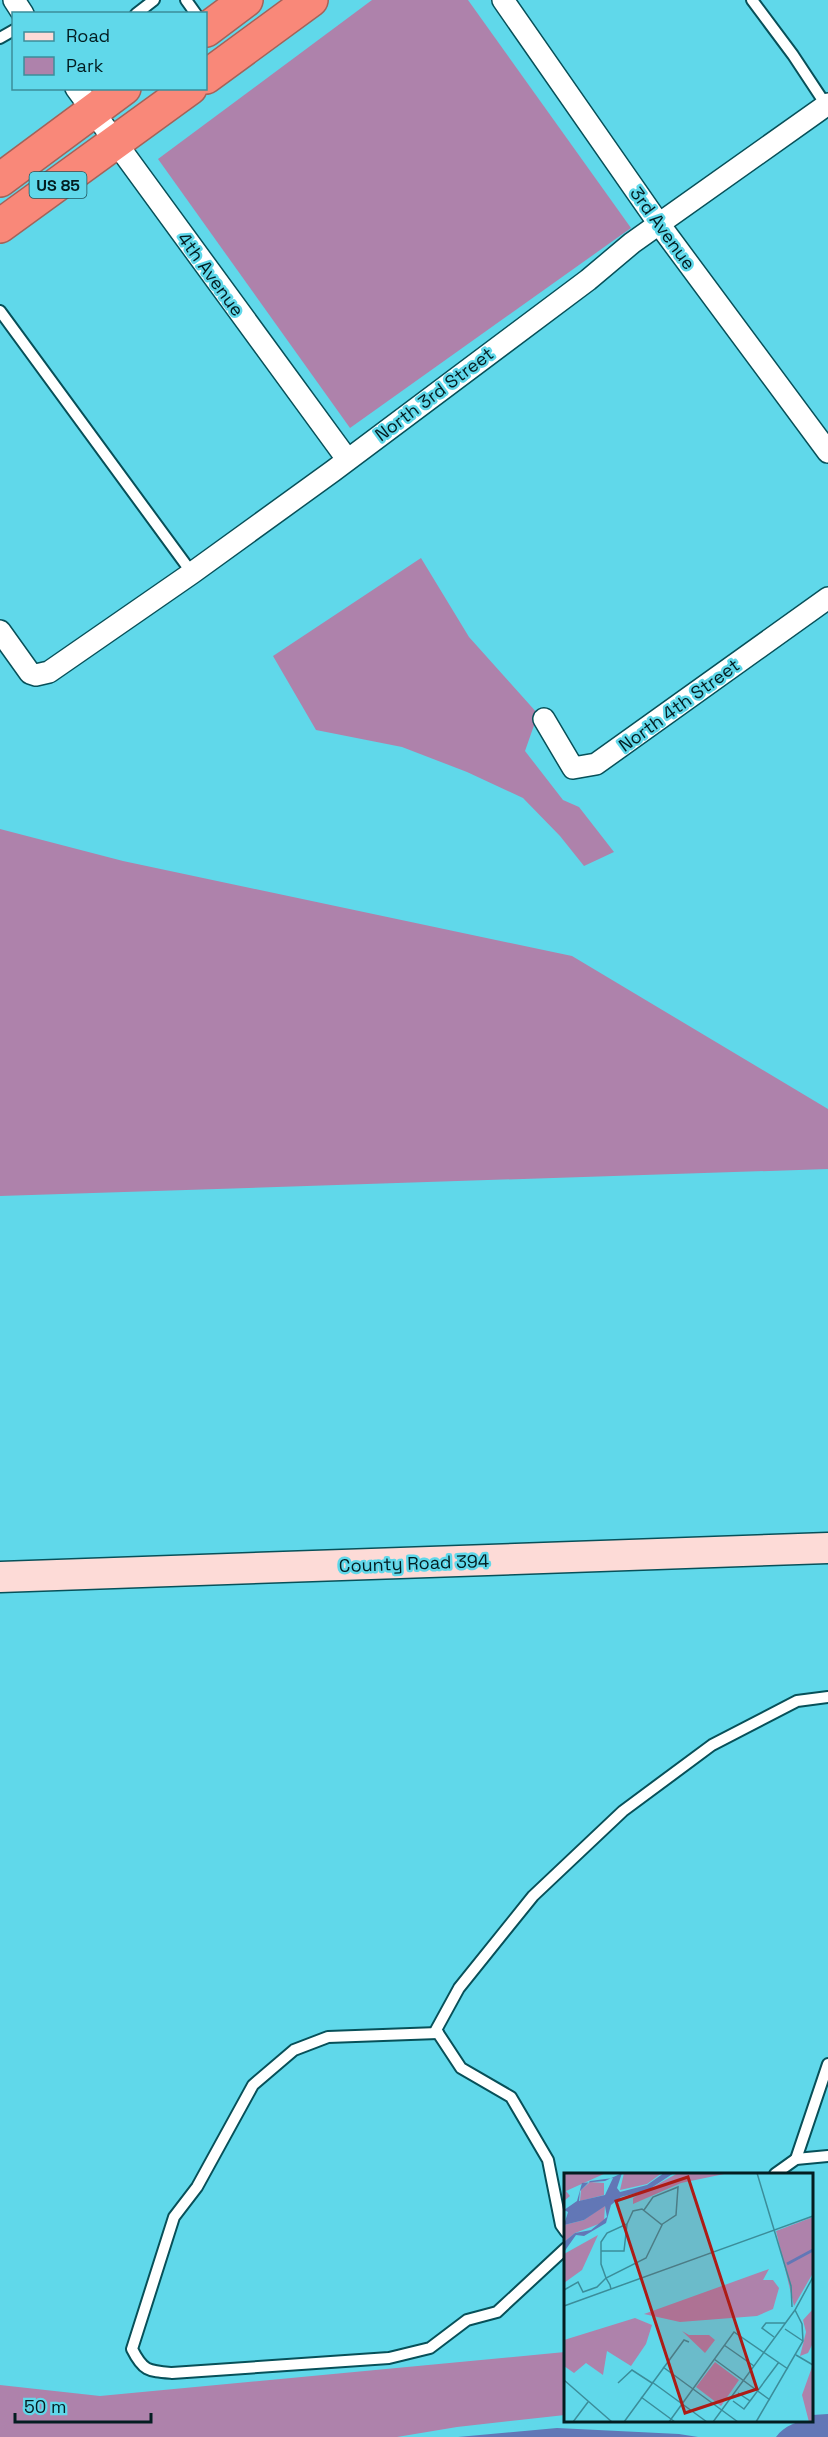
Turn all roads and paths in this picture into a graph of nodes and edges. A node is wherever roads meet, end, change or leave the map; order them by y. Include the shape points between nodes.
1 (154, 0) edge
2 (246, 0) edge
3 (311, 0) edge
4 (503, 0) edge
5 (752, 0) edge
6 (139, 12) edge
7 (207, 23) edge
8 (207, 76) edge
9 (117, 90) edge
10 (187, 90) edge
11 (84, 100) edge
12 (827, 106) edge
13 (116, 143) junction
14 (0, 180) edge
15 (659, 224) junction
16 (0, 226) edge
17 (0, 311) edge
18 (828, 452) edge
19 (347, 459) junction
20 (192, 573) junction
21 (828, 598) edge
22 (0, 631) edge
23 (544, 719) dead end
24 (828, 1548) edge
25 (0, 1577) edge
26 (828, 1697) edge
27 (438, 2033) junction
28 (828, 2064) edge
29 (828, 2156) edge
30 (796, 2159) junction
31 (778, 2173) edge
32 (564, 2229) edge
33 (564, 2250) edge

1 - 6 lane
2 - 7 highway
3 - 8 highway
4 - 15 street, 3rd Avenue
5 - 12 lane
9 - 11 highway, US 85
10 - 13 highway, US 85
11 - 13 street, 4th Avenue
11 - 14 highway, US 85
12 - 15 street, North 3rd Street
13 - 16 highway, US 85
13 - 19 street, 4th Avenue
15 - 18 street, 3rd Avenue
15 - 19 street, North 3rd Street
17 - 20 lane
19 - 20 street, North 3rd Street
20 - 22 street, North 3rd Street via 49,672 30,673
21 - 23 street, North 4th Street via 596,764 573,768
24 - 25 street, County Road 394
26 - 27 lane via 797,1701 712,1744 623,1811 533,1896 459,1988 436,2030
27 - 32 lane via 461,2068 511,2097 548,2160
27 - 33 lane via 328,2037 294,2050 253,2085 197,2187 174,2217 132,2349 141,2365 151,2371 172,2373 389,2358 430,2348 467,2320 497,2312
28 - 30 lane
29 - 30 lane
30 - 31 lane

